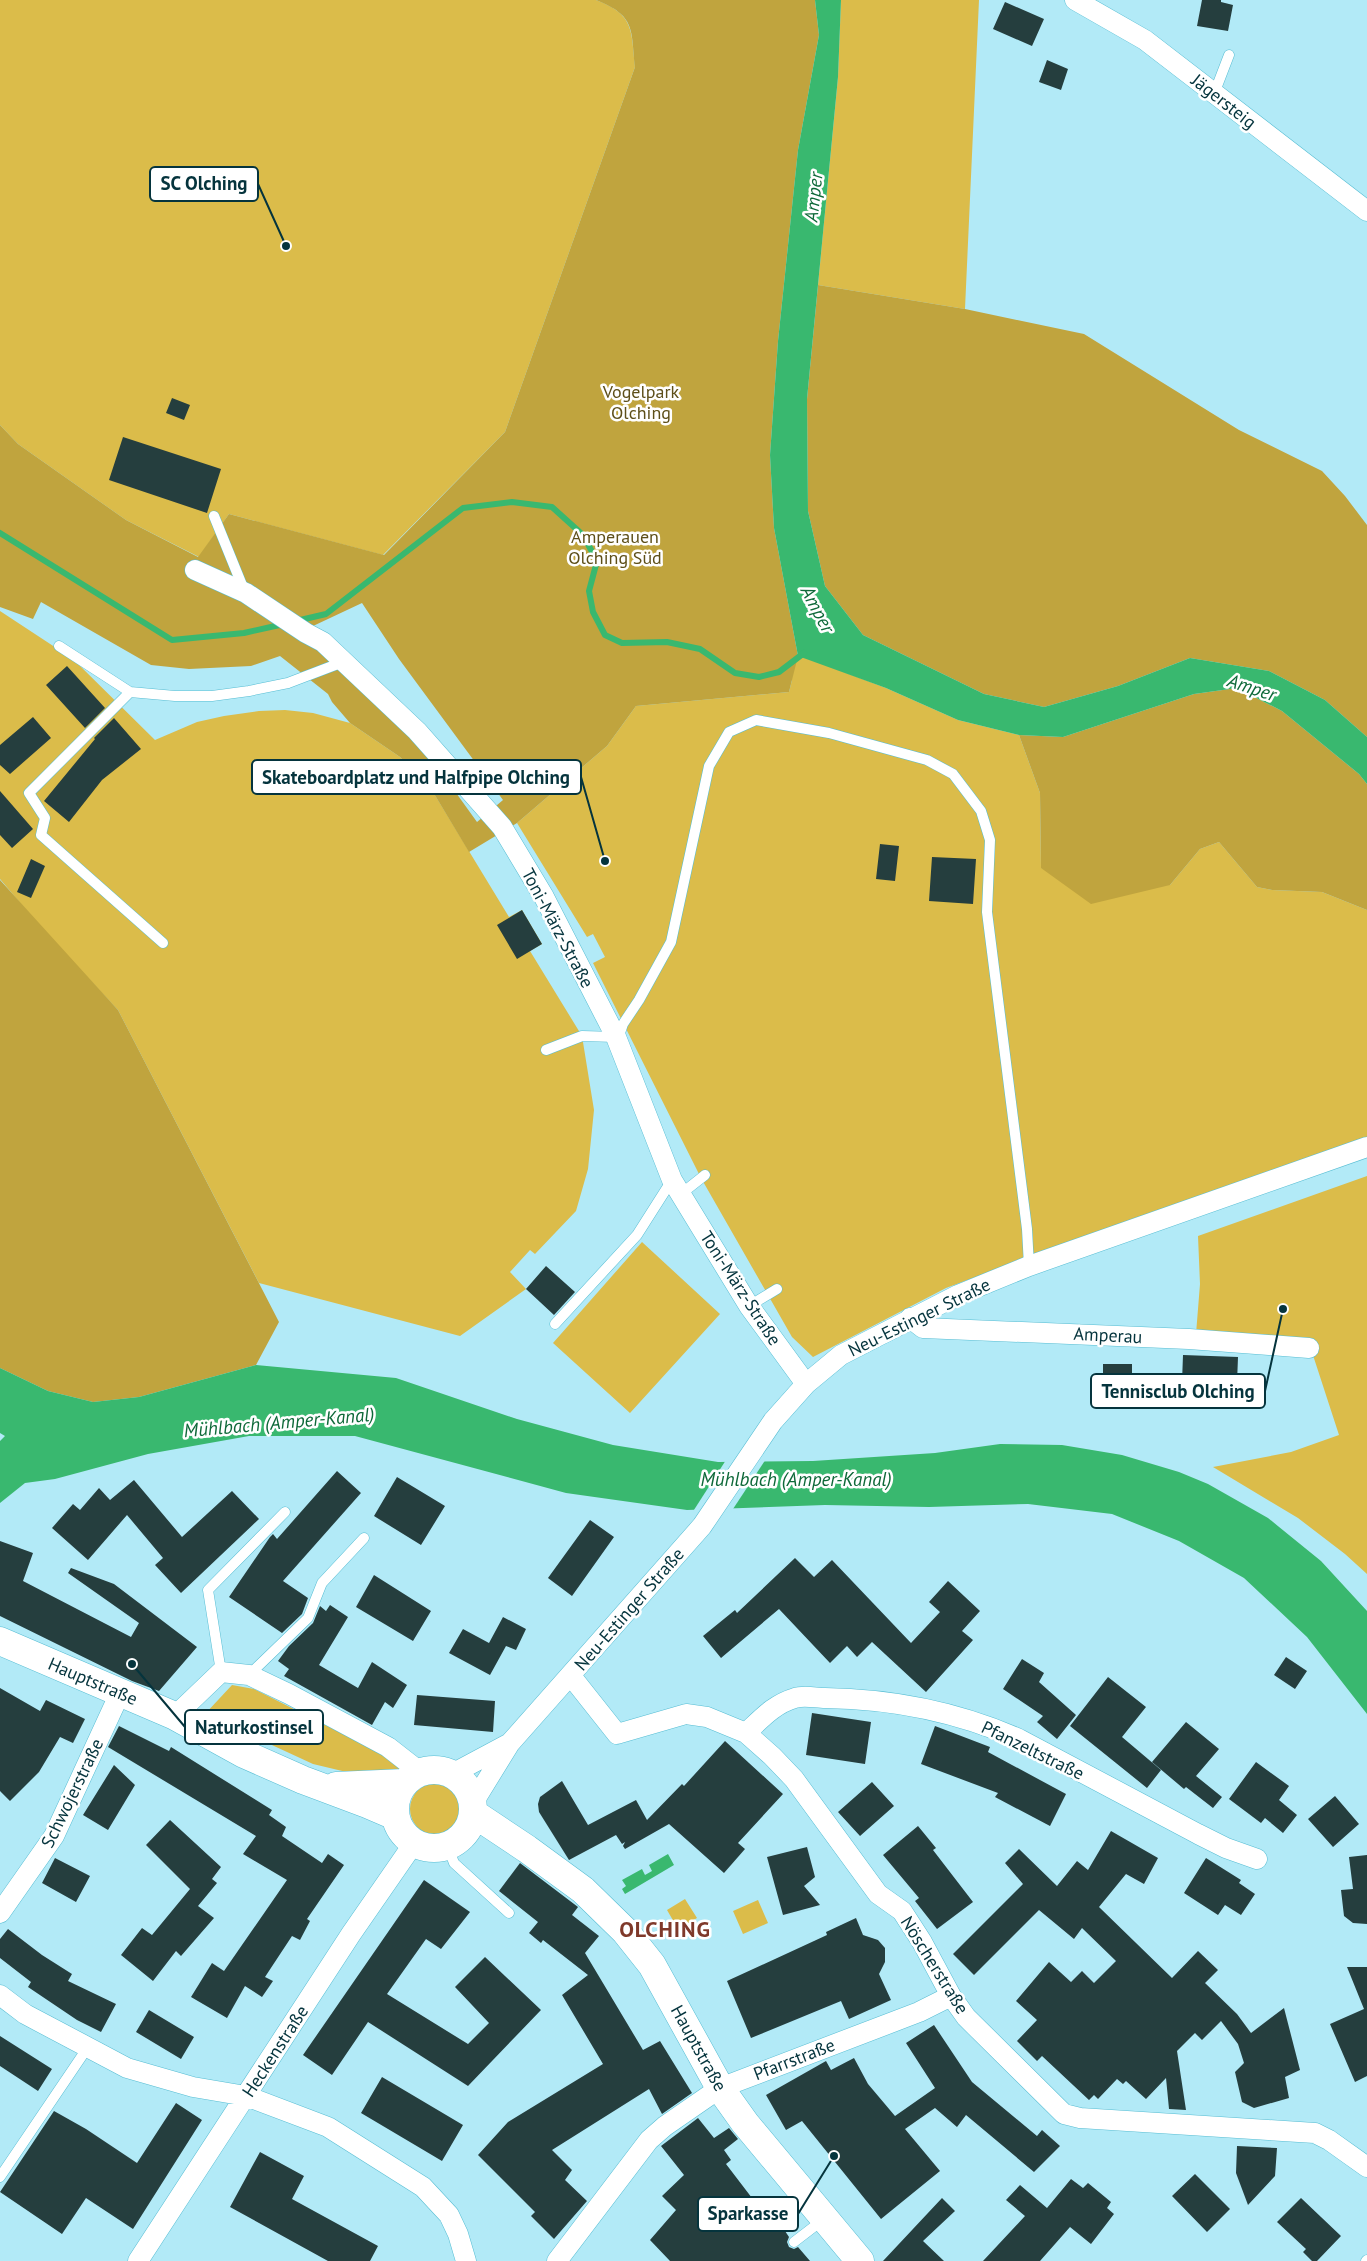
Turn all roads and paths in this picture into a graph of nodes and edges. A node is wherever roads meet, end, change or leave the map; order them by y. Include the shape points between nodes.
1 (1075, 0) edge
2 (1229, 55) dead end
3 (1214, 94) junction
4 (1367, 211) edge
5 (214, 516) dead end
6 (195, 570) dead end
7 (246, 593) junction
8 (60, 646) dead end
9 (343, 662) junction
10 (130, 692) junction
11 (163, 943) dead end
12 (616, 1037) junction
13 (546, 1050) dead end
14 (1367, 1147) edge
15 (705, 1175) dead end
16 (677, 1187) junction
17 (1029, 1266) junction
18 (777, 1289) dead end
19 (749, 1306) junction
20 (910, 1318) junction
21 (555, 1324) dead end
22 (1309, 1348) dead end
23 (806, 1384) junction
24 (285, 1512) dead end
25 (364, 1538) dead end
26 (0, 1640) edge
27 (221, 1672) junction
28 (249, 1675) junction
29 (571, 1676) junction
30 (120, 1693) junction
31 (175, 1716) junction
32 (746, 1733) junction
33 (510, 1743) junction
34 (452, 1774) junction
35 (412, 1778) junction
36 (321, 1787) junction
37 (473, 1808) junction
38 (395, 1816) junction
39 (454, 1842) junction
40 (414, 1843) junction
41 (527, 1848) junction
42 (1257, 1859) dead end
43 (0, 1913) edge
44 (509, 1913) dead end
45 (0, 1995) edge
46 (951, 1996) junction
47 (88, 2047) junction
48 (720, 2088) junction
49 (246, 2096) junction
50 (1367, 2167) edge
51 (0, 2177) edge
52 (824, 2219) junction
53 (794, 2242) dead end
54 (138, 2261) edge
55 (466, 2261) edge
56 (557, 2261) edge
57 (860, 2261) edge

1 - 3 street, Jägersteig via 1145,40
2 - 3 lane
3 - 4 street, Jägersteig
5 - 7 lane
6 - 7 street, Toni-März-Straße
7 - 9 street, Toni-März-Straße via 323,642
8 - 10 lane
9 - 10 lane via 288,683 212,696
9 - 12 street, Toni-März-Straße via 417,731 502,828 544,896
10 - 11 lane via 28,792 45,818 41,835
12 - 13 lane via 582,1036
12 - 16 street, Toni-März-Straße
12 - 17 lane via 671,942 709,766 729,732 756,720 830,733 936,764 953,774 981,811 990,840 987,912
14 - 17 street, Neu-Estinger Straße
15 - 16 lane
16 - 19 street, Toni-März-Straße
16 - 21 lane
17 - 20 street, Neu-Estinger Straße
18 - 19 lane
19 - 23 street, Toni-März-Straße
20 - 22 street, Amperau via 924,1328 1189,1338
20 - 23 street, Neu-Estinger Straße via 841,1355
23 - 29 street, Neu-Estinger Straße via 759,1440 704,1522
24 - 27 lane via 208,1590
25 - 28 lane via 322,1583 308,1618
26 - 30 street, Hauptstraße
27 - 28 street
27 - 31 street
28 - 35 street via 388,1747
29 - 32 street, Nöscherstraße via 617,1734 686,1714 707,1717
29 - 33 street, Neu-Estinger Straße
30 - 31 street, Hauptstraße
30 - 43 street, Schwojerstraße via 54,1836
31 - 36 street, Hauptstraße via 244,1754
32 - 42 street, Pfanzeltstraße via 776,1704 797,1697 840,1698 936,1710 1019,1739 1198,1834
32 - 46 street, Nöscherstraße via 794,1779 878,1894 902,1911
33 - 34 street, Neu-Estinger Straße
33 - 37 street, Neu-Estinger Straße
34 - 35 street via 436,1770
34 - 37 street via 466,1786
35 - 36 street, Hauptstraße
35 - 38 street via 398,1793
36 - 38 street, Hauptstraße
37 - 39 street via 469,1827
37 - 41 street, Hauptstraße
38 - 40 street via 405,1836
39 - 40 street via 433,1849
39 - 41 street, Hauptstraße
39 - 44 lane via 454,1863
40 - 49 street, Heckenstraße
41 - 48 street, Hauptstraße via 583,1890 625,1930 652,1965
45 - 47 street via 25,2014
46 - 48 street, Pfarrstraße via 919,2012
46 - 50 street, Nöscherstraße via 966,2017 1064,2114 1080,2118 1315,2133
47 - 49 street via 128,2068 193,2087
47 - 51 lane
48 - 52 street, Hauptstraße
48 - 56 street, Pfarrstraße via 649,2140
49 - 54 street, Heckenstraße
49 - 55 street via 328,2127 422,2187 449,2215
52 - 53 lane
52 - 57 street, Hauptstraße

